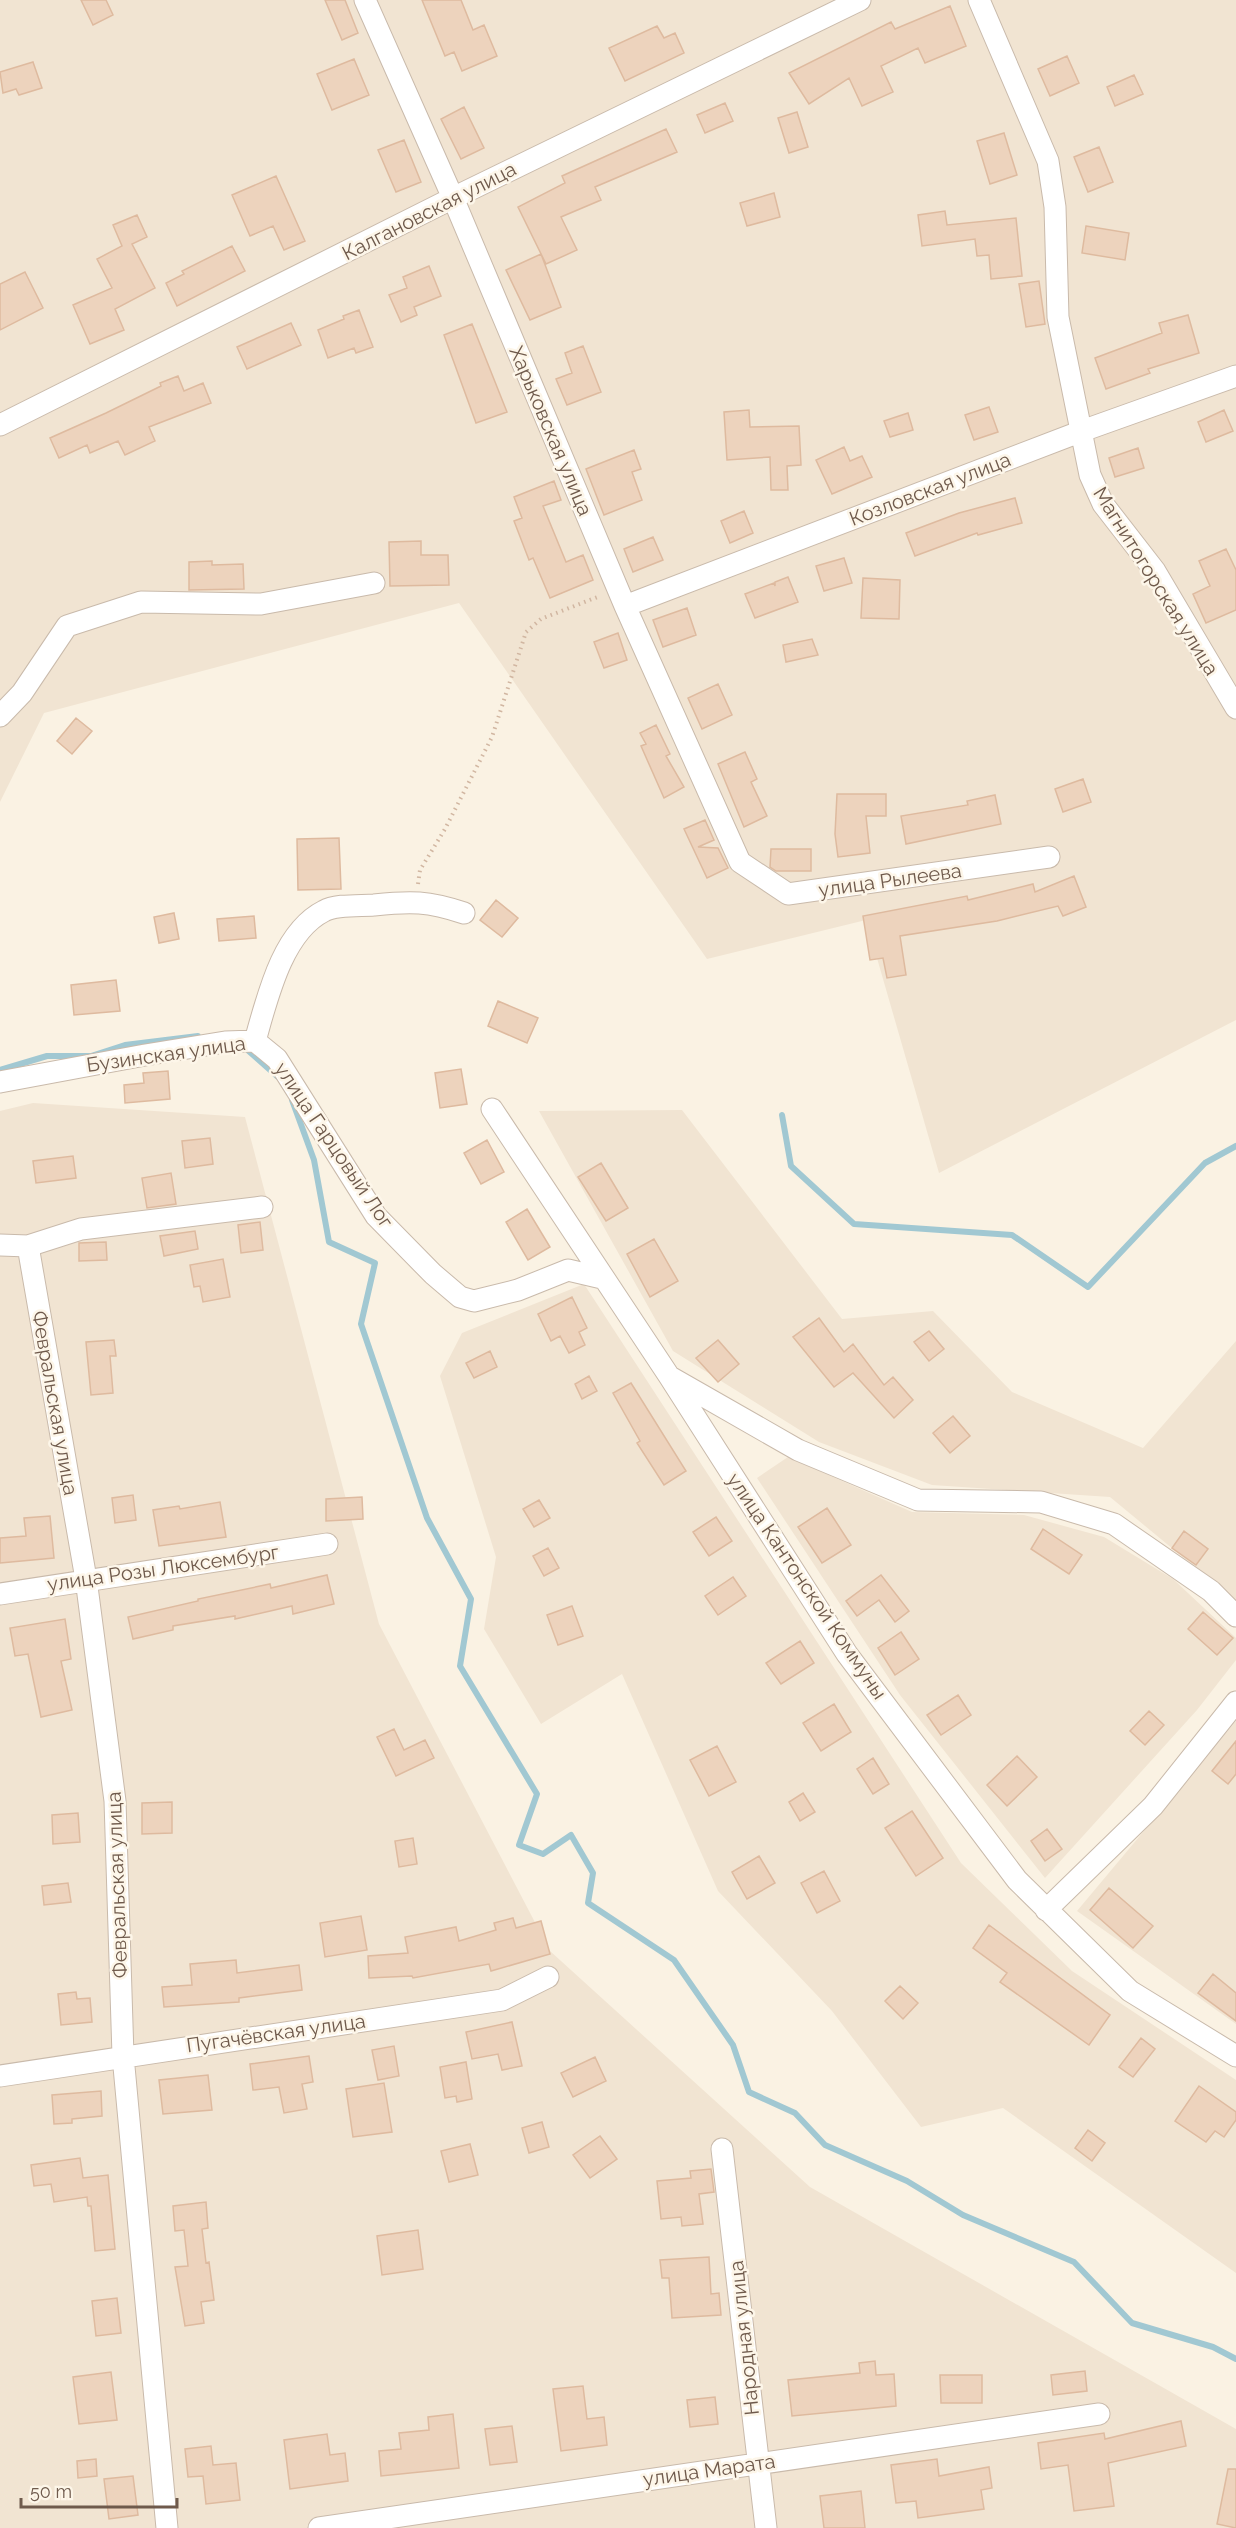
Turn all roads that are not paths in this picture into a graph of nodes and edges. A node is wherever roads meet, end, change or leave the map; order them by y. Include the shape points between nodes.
1 (365, 0) edge
2 (860, 0) edge
3 (979, 0) edge
4 (453, 198) junction
5 (1236, 376) edge
6 (0, 425) edge
7 (1082, 431) junction
8 (374, 583) dead end
9 (625, 606) junction
10 (1236, 708) edge
11 (0, 716) edge
12 (1049, 857) dead end
13 (740, 862) joint
14 (464, 913) dead end
15 (255, 1041) junction
16 (0, 1082) edge
17 (492, 1109) dead end
18 (262, 1207) dead end
19 (0, 1245) edge
20 (28, 1246) junction
21 (602, 1278) junction
22 (669, 1376) junction
23 (327, 1544) dead end
24 (86, 1579) junction
25 (0, 1594) edge
26 (1236, 1616) edge
27 (1236, 1702) edge
28 (1046, 1910) junction
29 (548, 1977) dead end
30 (123, 2056) junction
31 (1236, 2056) edge
32 (0, 2076) edge
33 (723, 2149) dead end
34 (1099, 2414) dead end
35 (758, 2463) junction
36 (167, 2528) edge
37 (319, 2528) edge
38 (766, 2528) edge

1 - 4 street, Харьковская улица
2 - 4 street, Калгановская улица
3 - 7 street, Магнитогорская улица via 1048,161 1055,207 1058,317
4 - 6 street, Калгановская улица
4 - 9 street, Харьковская улица
5 - 7 street, Козловская улица
7 - 9 street, Козловская улица
7 - 10 street, Магнитогорская улица via 1090,475 1103,504 1155,571
8 - 11 street via 261,604 141,602 67,626 22,693
9 - 13 street, Харьковская улица
12 - 13 street, улица Рылеева via 788,894
14 - 15 street, Бузинская улица via 434,903 408,902 325,910 295,935 270,990
15 - 16 street, Бузинская улица via 225,1042
15 - 21 street, улица Гарцовый Лог via 278,1059 376,1216 460,1297 474,1301 568,1270
17 - 21 street, улица Кантонской Коммуны
18 - 20 street via 81,1229
19 - 20 street
20 - 24 street, Февральская улица
21 - 22 street, улица Кантонской Коммуны
22 - 26 street via 798,1450 918,1500 1041,1502 1114,1524 1211,1591
22 - 28 street, улица Кантонской Коммуны via 847,1654 1017,1880
23 - 24 street, улица Розы Люксембург
24 - 25 street, улица Розы Люксембург
24 - 30 street, Февральская улица via 115,1801
27 - 28 street via 1153,1806
28 - 31 street, улица Кантонской Коммуны via 1130,1991
29 - 30 street, Пугачёвская улица via 502,2000
30 - 32 street, Пугачёвская улица
30 - 36 street, Февральская улица
33 - 35 street, Народная улица
34 - 35 street, улица Марата
35 - 37 street, улица Марата
35 - 38 street, Народная улица

